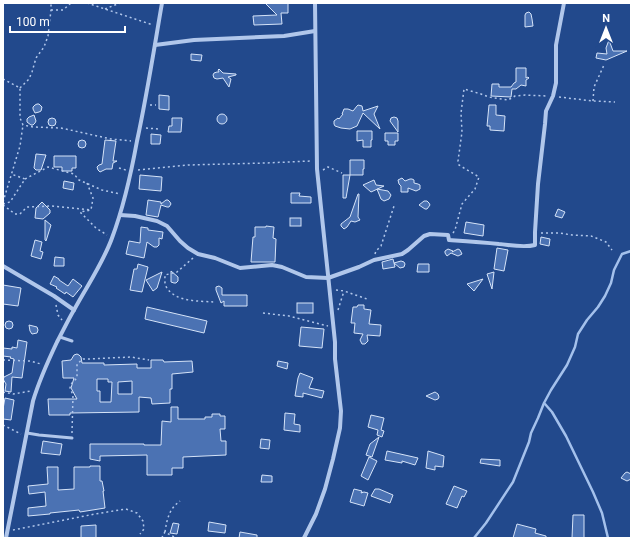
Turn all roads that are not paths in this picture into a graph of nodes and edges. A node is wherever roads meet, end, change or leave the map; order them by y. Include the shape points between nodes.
1 (162, 3) edge
2 (315, 3) edge
3 (564, 3) edge
4 (315, 31) junction
5 (155, 45) junction
6 (120, 215) junction
7 (3, 266) edge
8 (328, 278) junction
9 (74, 310) junction
10 (60, 338) junction
11 (72, 341) dead end
12 (26, 435) junction
13 (72, 438) road end
14 (6, 538) edge
15 (304, 538) edge

1 - 5 street
2 - 4 street
3 - 8 street via 556,45 556,83 546,111 538,184 535,246 449,240 448,234 426,235 402,254 374,260
4 - 5 street via 284,36 194,40
4 - 8 street via 316,160
5 - 6 street via 132,171
6 - 8 street via 157,221 167,226 180,241 198,254 240,268 272,265 306,277
6 - 9 street via 92,280
7 - 9 street
8 - 15 street via 341,411 340,428 325,489
9 - 10 street
10 - 11 lane
10 - 12 street via 36,391
12 - 13 lane
12 - 14 street

